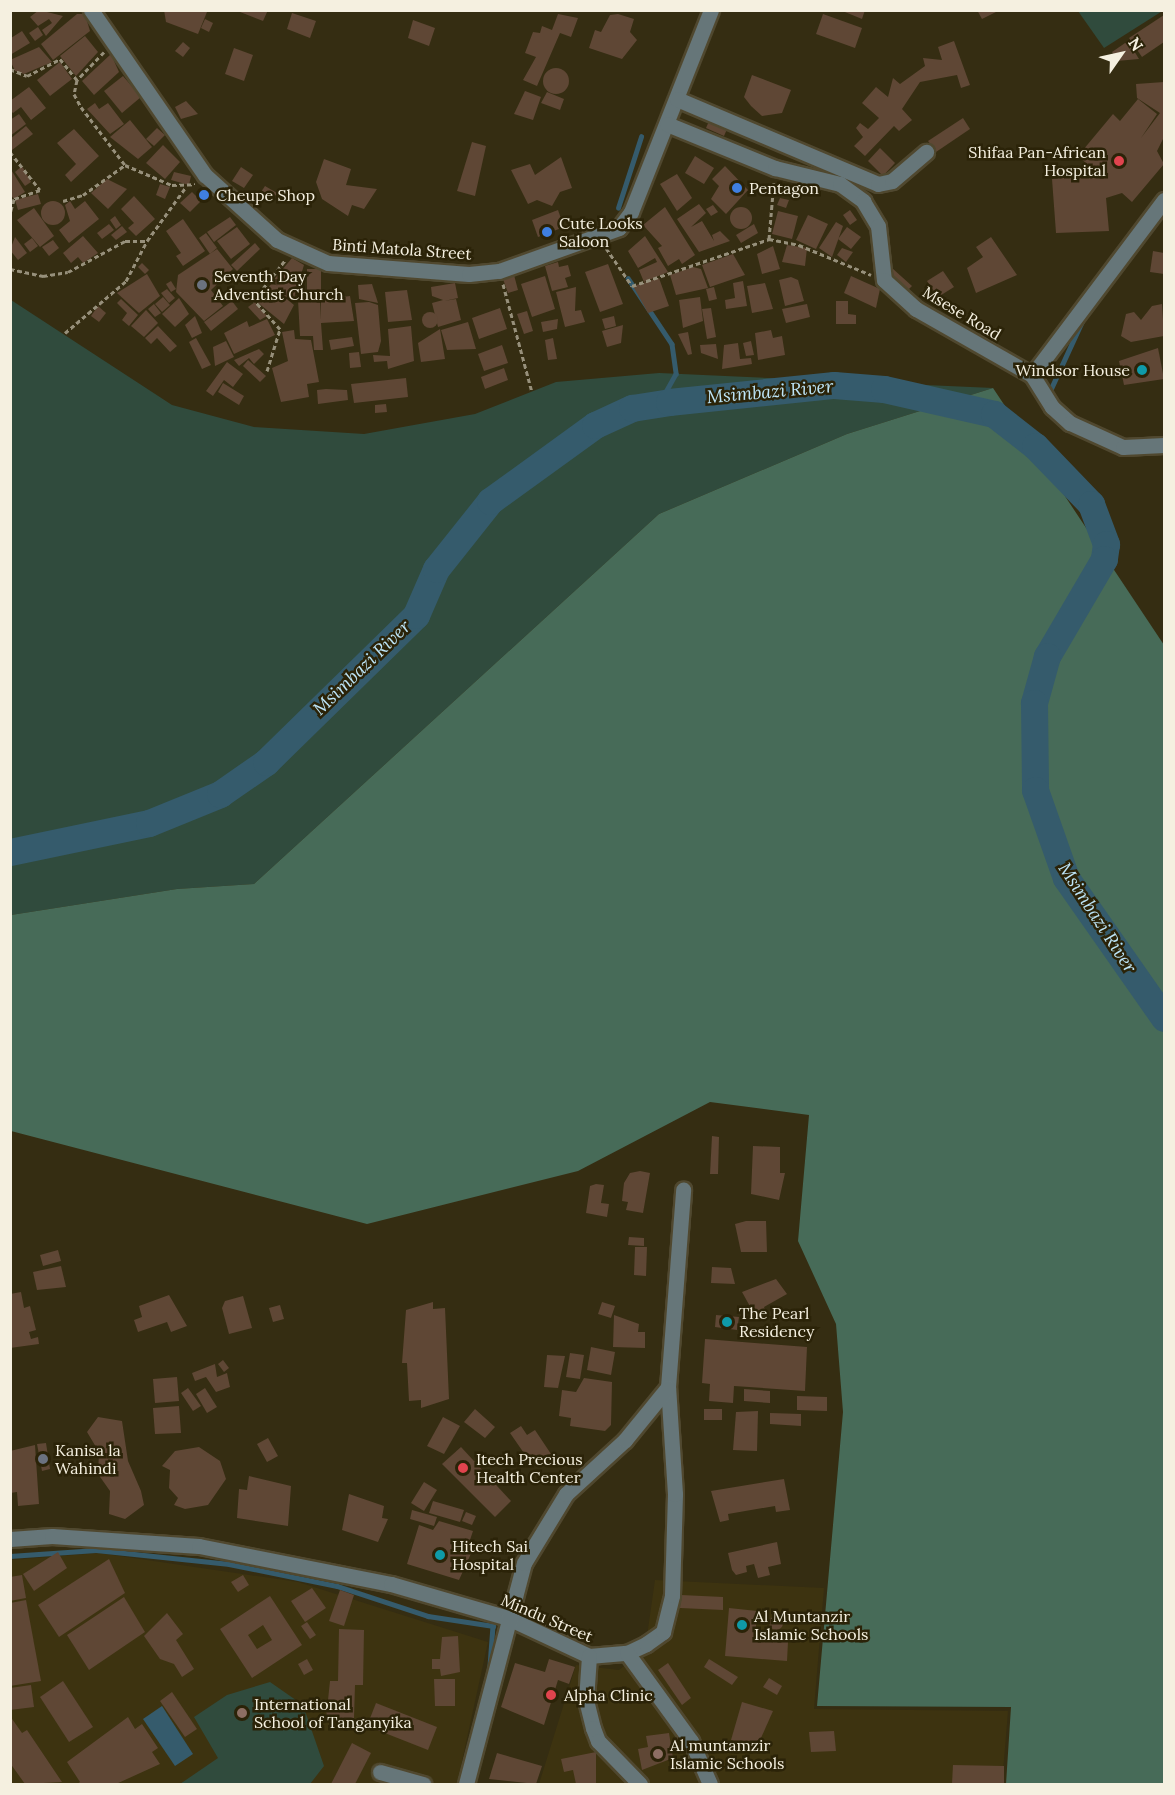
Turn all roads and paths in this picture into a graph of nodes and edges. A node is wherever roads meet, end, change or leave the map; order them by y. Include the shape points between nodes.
1 (91, 10) edge
2 (711, 10) edge
3 (113, 42) junction
4 (10, 69) edge
5 (78, 80) junction
6 (677, 99) junction
7 (667, 124) junction
8 (10, 152) edge
9 (926, 152) dead end
10 (125, 165) junction
11 (775, 168) junction
12 (205, 175) junction
13 (186, 188) junction
14 (1164, 200) edge
15 (63, 201) dead end
16 (10, 214) edge
17 (598, 237) junction
18 (769, 239) junction
19 (147, 241) junction
20 (292, 251) junction
21 (10, 269) edge
22 (498, 271) junction
23 (884, 280) junction
24 (65, 333) dead end
25 (267, 371) dead end
26 (1032, 375) junction
27 (532, 392) dead end
28 (1164, 445) edge
29 (683, 1190) dead end
30 (668, 1387) junction
31 (10, 1539) edge
32 (508, 1618) junction
33 (627, 1653) junction
34 (589, 1656) junction
35 (380, 1772) dead end
36 (423, 1785) edge
37 (466, 1785) edge
38 (640, 1785) edge
39 (710, 1785) edge

1 - 3 street, Binti Matola Street
2 - 6 street, Binti Matola Street
3 - 5 path
3 - 12 street, Binti Matola Street
4 - 5 path via 27,76 60,59
5 - 10 path via 74,94 81,107
6 - 7 street, Binti Matola Street
6 - 9 street via 878,184 892,181
7 - 11 street
7 - 17 street, Binti Matola Street via 631,212 619,228
8 - 16 path via 40,190 14,199
10 - 13 path
10 - 15 path via 83,195
11 - 18 path
11 - 23 street via 840,184 863,201 878,226
12 - 13 path
12 - 20 street, Binti Matola Street
13 - 19 path
14 - 26 street
17 - 18 path via 632,286
17 - 22 street, Binti Matola Street
18 - 23 path via 799,245
19 - 21 path via 125,241 68,272 43,276
19 - 24 path via 126,281
20 - 22 street, Binti Matola Street via 367,268
20 - 25 path via 254,300 280,329
22 - 27 path via 520,334
23 - 26 street, Msese Road via 916,309
26 - 28 street, Msese Road via 1070,423 1123,447
29 - 30 street, Mindu Street
30 - 32 street via 550,1516 524,1563
30 - 33 street, Mindu Street via 675,1494 672,1595 663,1632
31 - 32 street, Mindu Street via 52,1536 199,1546 391,1584
32 - 34 street, Mindu Street
32 - 37 street
33 - 34 street, Mindu Street
33 - 39 street via 691,1741
34 - 38 street via 586,1700 598,1741
35 - 36 street

